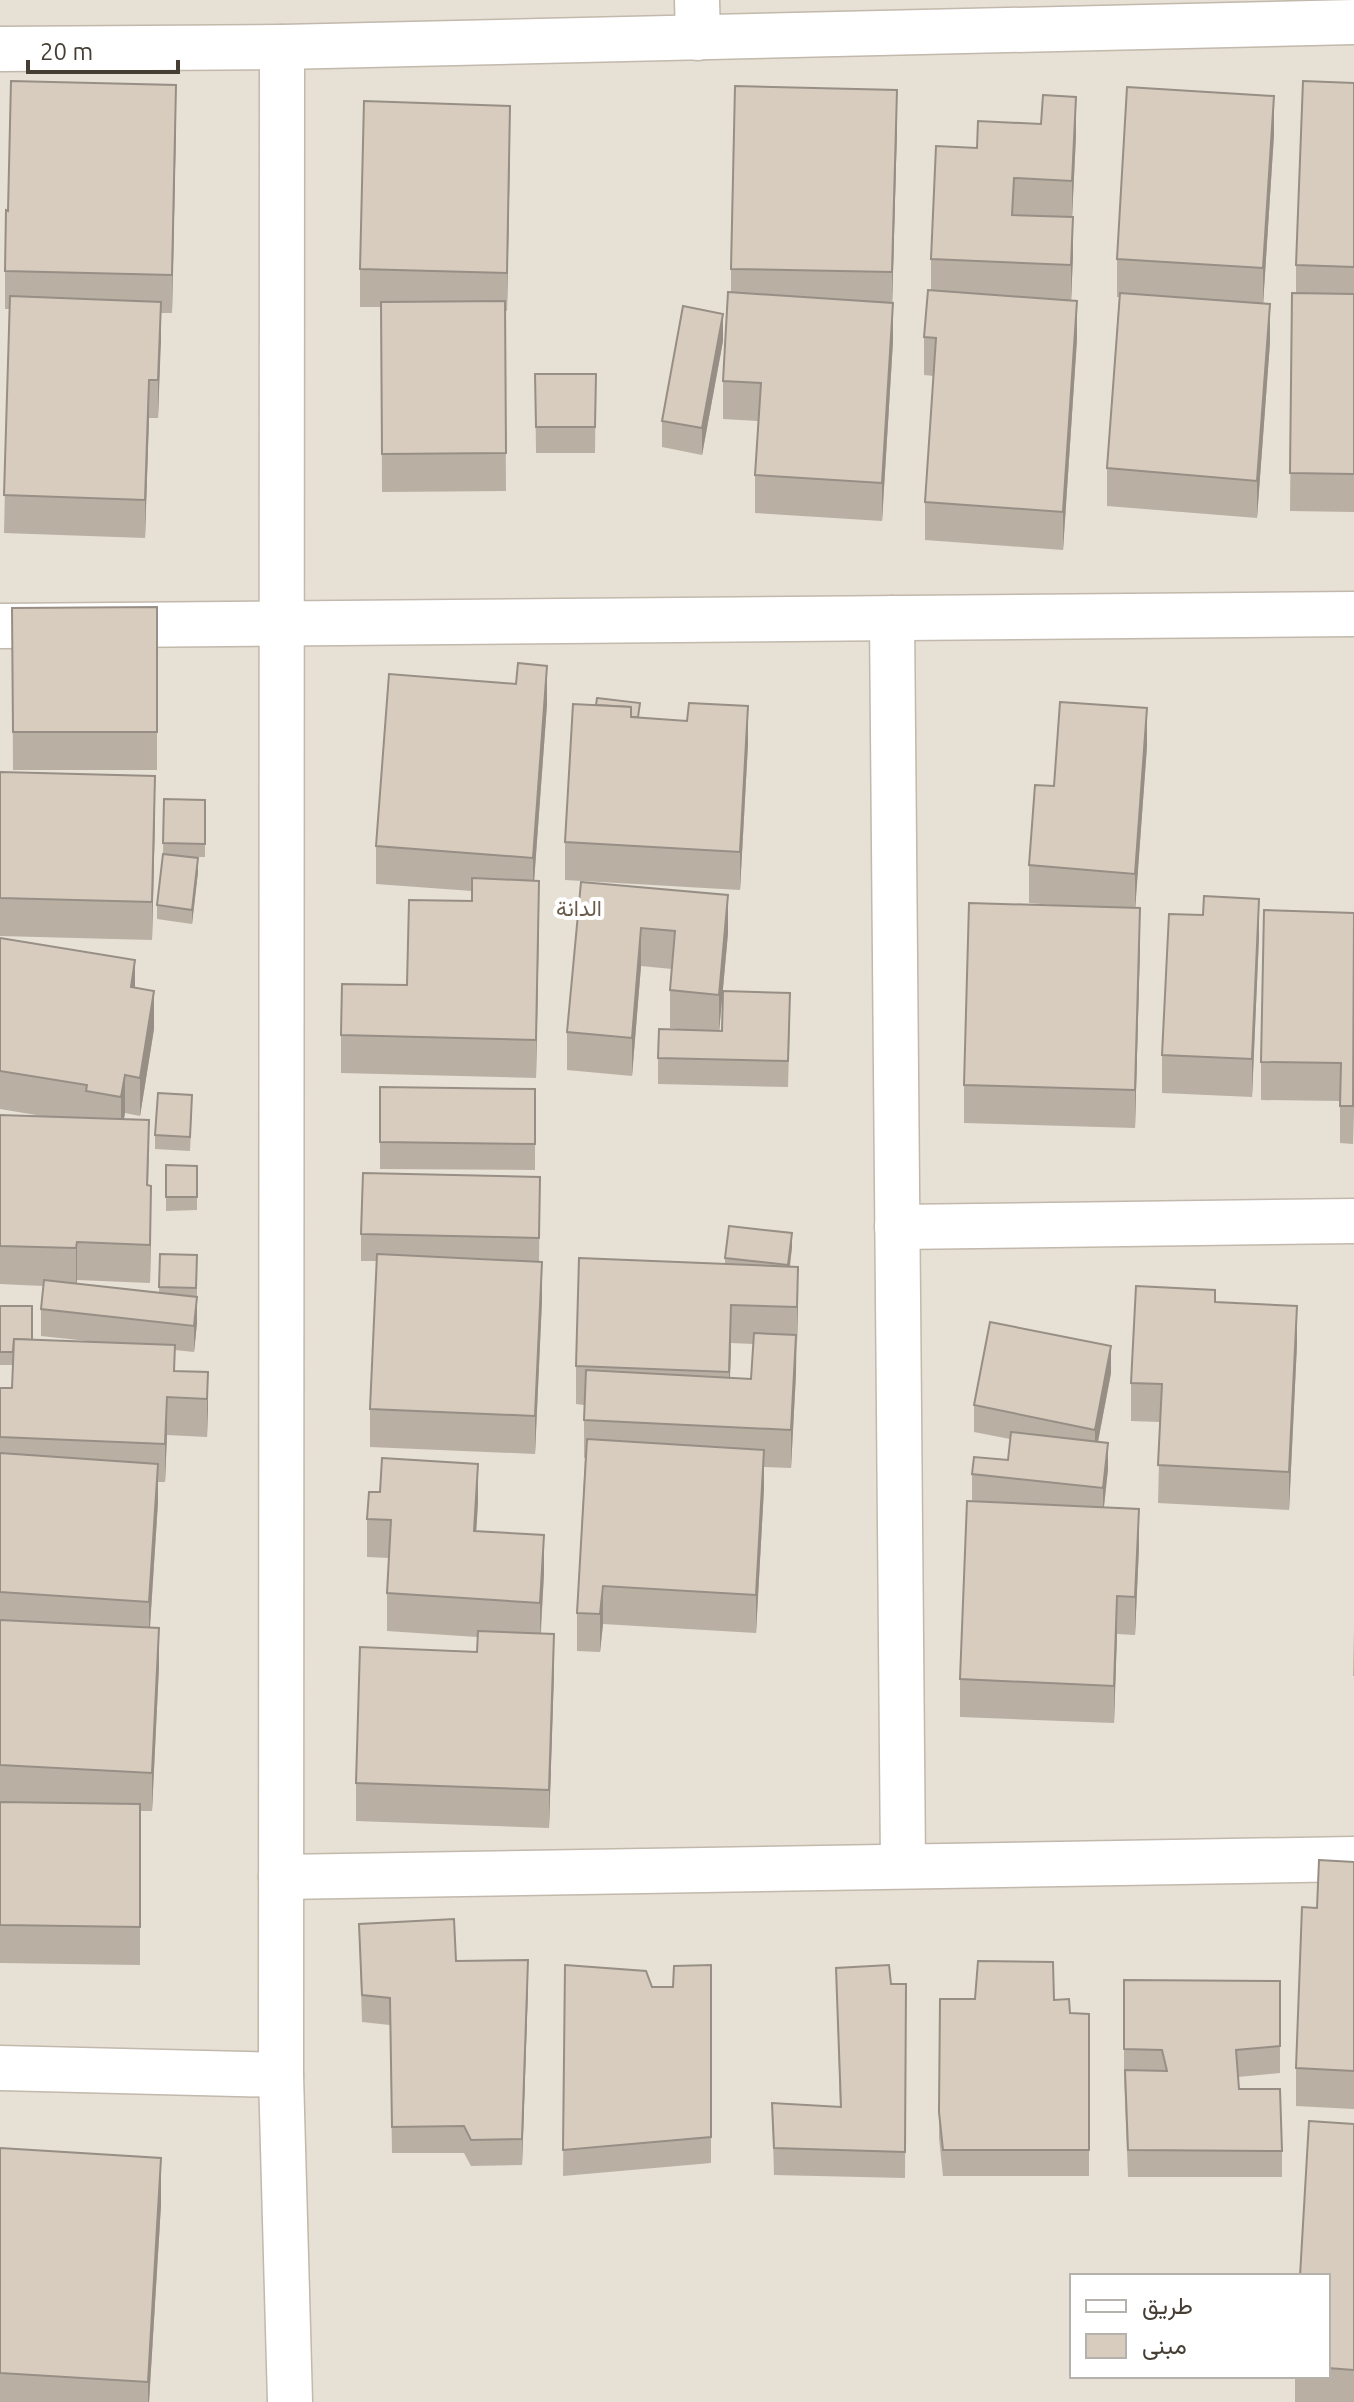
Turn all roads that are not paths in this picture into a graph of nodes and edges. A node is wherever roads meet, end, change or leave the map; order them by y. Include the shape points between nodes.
1 (698, 19) edge
2 (1354, 22) edge
3 (282, 47) junction
4 (0, 49) edge
5 (1354, 614) edge
6 (892, 618) junction
7 (281, 624) junction
8 (0, 626) edge
9 (1354, 1221) edge
10 (897, 1227) junction
11 (1354, 1859) edge
12 (903, 1866) junction
13 (281, 1877) junction
14 (0, 2068) edge
15 (281, 2075) junction
16 (290, 2402) edge

1 - 2 street
1 - 3 street
3 - 4 street
3 - 7 street
5 - 6 street
6 - 7 street
6 - 10 street
7 - 8 street
7 - 13 street
9 - 10 street
10 - 12 street
11 - 12 street
12 - 13 street
13 - 15 street
14 - 15 street
15 - 16 street

